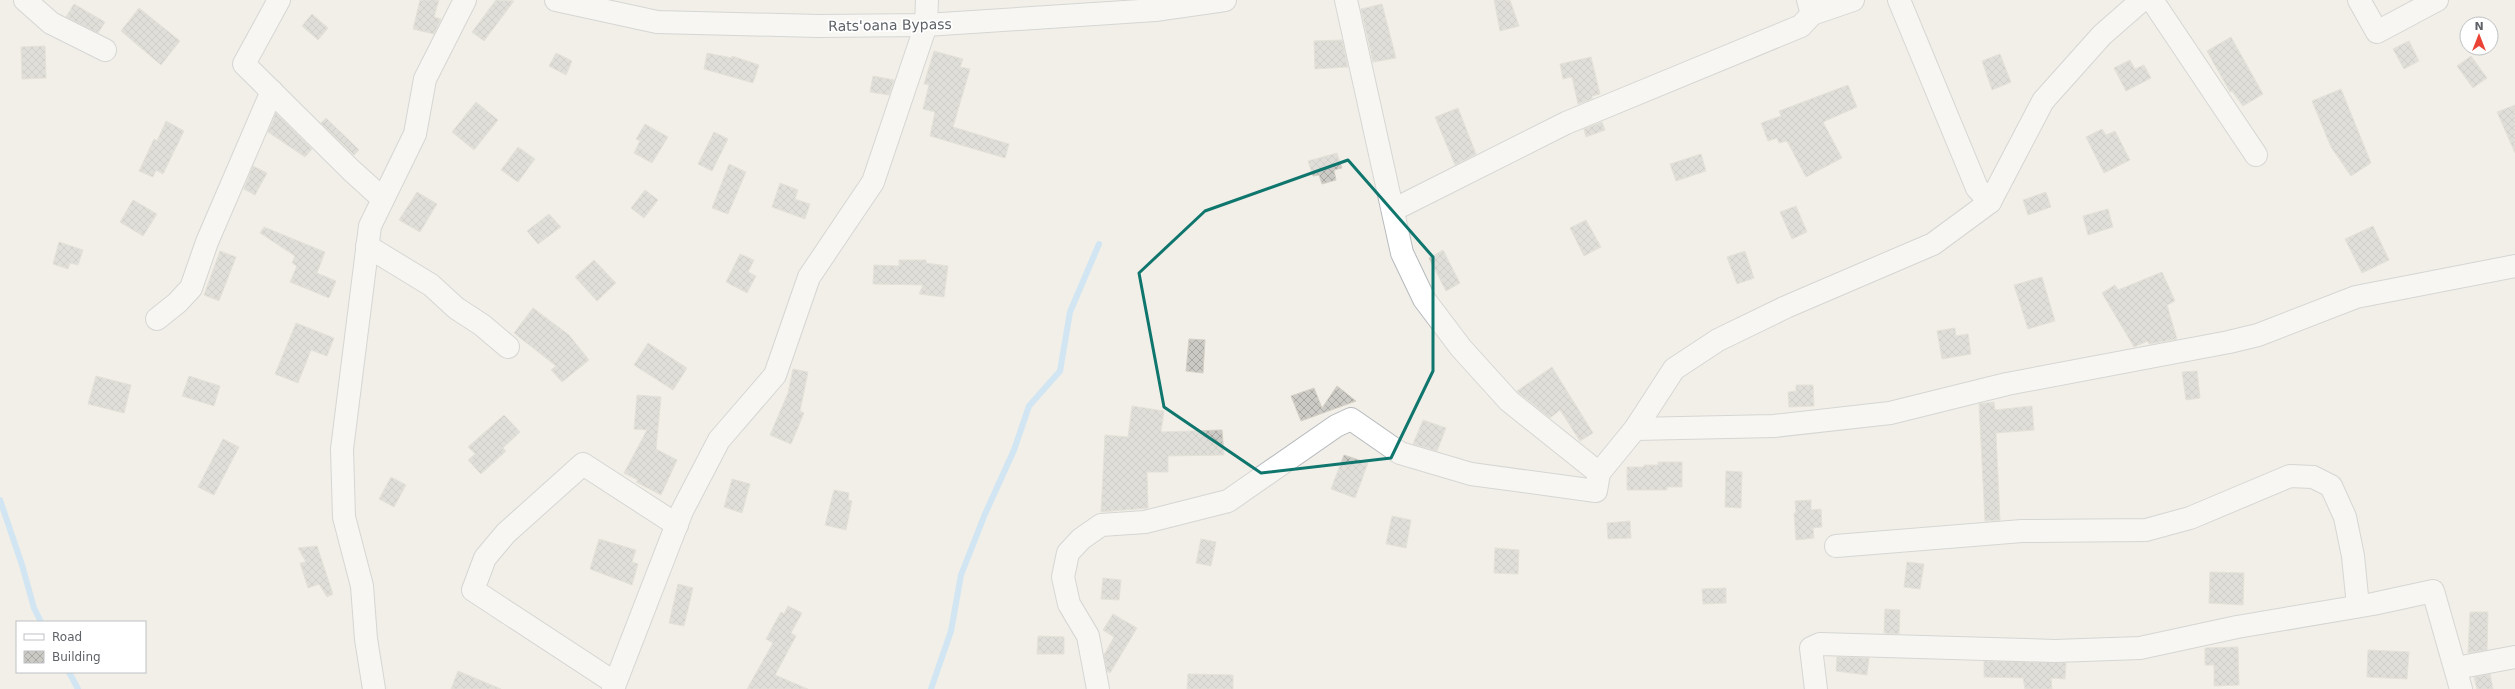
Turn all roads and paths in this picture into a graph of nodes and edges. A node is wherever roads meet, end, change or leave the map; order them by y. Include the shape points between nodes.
1 (25, 0) edge
2 (279, 0) edge
3 (465, 0) edge
4 (556, 0) edge
5 (927, 0) edge
6 (1225, 0) edge
7 (1346, 0) edge
8 (1853, 0) edge
9 (1899, 0) edge
10 (2142, 0) edge
11 (2152, 0) edge
12 (2359, 0) edge
13 (2437, 0) edge
14 (1101, 6) edge
15 (1810, 7) edge
16 (926, 25) junction
17 (105, 50) dead end
18 (272, 91) junction
19 (2256, 155) dead end
20 (383, 198) junction
21 (1990, 202) junction
22 (1393, 210) junction
23 (367, 246) junction
24 (2515, 266) edge
25 (157, 318) dead end
26 (508, 347) dead end
27 (1635, 429) junction
28 (1599, 473) junction
29 (677, 525) junction
30 (1836, 546) dead end
31 (2358, 606) junction
32 (2515, 657) edge
33 (2456, 668) junction
34 (614, 686) edge
35 (374, 689) edge
36 (1098, 689) edge
37 (1816, 689) edge
38 (2461, 689) edge

1 - 17 street via 51,23
2 - 18 street via 244,64
3 - 20 street via 425,78 415,134
4 - 16 street, Rats'oana Bypass via 657,22 818,26
5 - 16 street
6 - 14 street, Rats'oana Bypass via 1155,10
7 - 22 street
8 - 15 street
9 - 21 street via 1978,188
10 - 21 street via 2102,35 2043,101
11 - 19 street
12 - 13 street via 2377,32
14 - 16 street, Rats'oana Bypass
15 - 22 street via 1801,26 1566,123
16 - 29 street via 873,182 809,277 775,375 720,440
18 - 20 street via 352,171
18 - 25 street via 206,242 191,288 178,303
20 - 23 street via 370,226
21 - 27 street via 1933,244 1786,307 1718,340 1674,369
22 - 28 street via 1402,253 1424,299 1461,348 1509,401
23 - 26 street via 431,285 456,308
23 - 35 street via 342,449 344,517 362,586 366,639
24 - 27 street via 2356,297 2258,335 2229,342 2007,384 1890,413 1774,426
27 - 28 street
28 - 36 street via 1596,491 1471,474 1400,453 1351,419 1336,426 1228,502 1145,522 1101,525 1081,539 1068,553 1063,577 1069,604 1088,636
29 - 34 street
29 - 34 street via 583,464 506,533 485,558 473,590
30 - 31 street via 2022,531 2146,530 2190,518 2290,476 2313,477 2331,486 2345,517 2353,556
31 - 33 street via 2433,591
31 - 37 street via 2237,627 2140,648 2055,651 1820,644 1811,648
32 - 33 street
33 - 38 street

